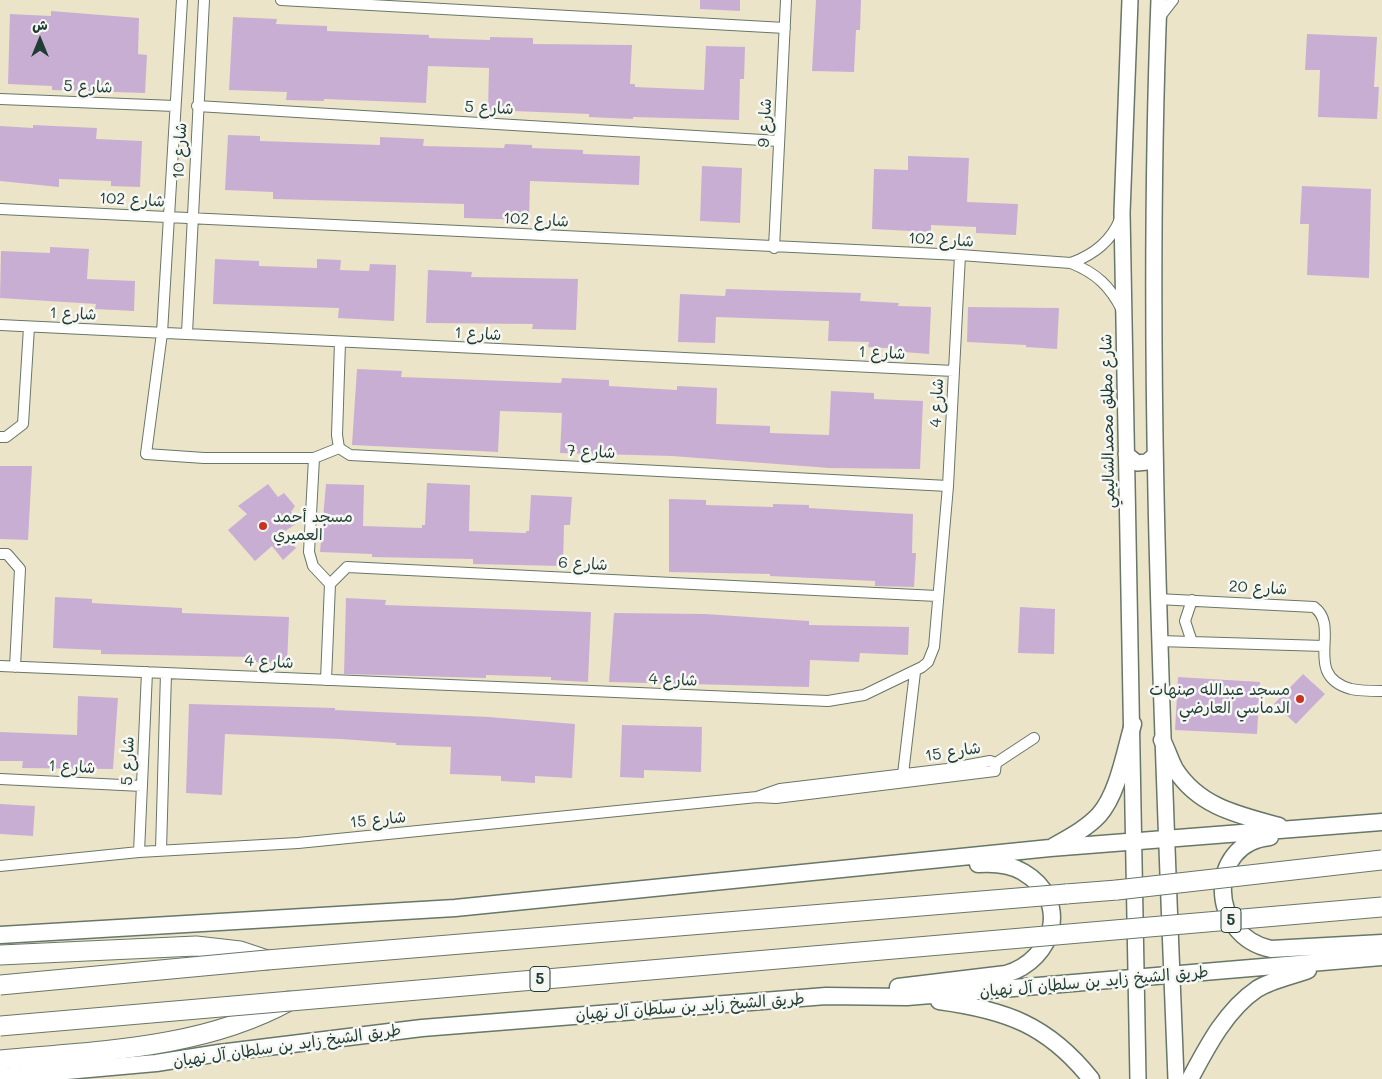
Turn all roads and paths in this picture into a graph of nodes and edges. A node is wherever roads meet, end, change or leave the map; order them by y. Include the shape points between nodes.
1 (182, 0) edge
2 (204, 0) edge
3 (281, 0) edge
4 (786, 0) edge
5 (1130, 0) edge
6 (1159, 0) edge
7 (1173, 0) edge
8 (356, 2) edge
9 (1158, 18) junction
10 (785, 28) junction
11 (0, 99) edge
12 (175, 106) junction
13 (197, 106) junction
14 (779, 140) junction
15 (0, 209) edge
16 (1122, 213) junction
17 (168, 216) junction
18 (191, 217) junction
19 (774, 248) junction
20 (960, 255) junction
21 (1071, 263) junction
22 (1123, 311) junction
23 (0, 326) edge
24 (29, 327) junction
25 (162, 333) junction
26 (187, 333) junction
27 (340, 342) junction
28 (954, 371) junction
29 (0, 436) edge
30 (339, 448) junction
31 (1126, 454) junction
32 (1154, 456) junction
33 (314, 458) junction
34 (948, 486) junction
35 (0, 554) edge
36 (330, 584) junction
37 (938, 596) junction
38 (1157, 599) junction
39 (1192, 600) junction
40 (1159, 642) junction
41 (1192, 642) junction
42 (1324, 646) junction
43 (0, 666) edge
44 (15, 667) junction
45 (147, 672) junction
46 (915, 672) junction
47 (166, 673) junction
48 (326, 680) junction
49 (1382, 692) edge
50 (1133, 724) junction
51 (1034, 738) dead end
52 (1162, 740) junction
53 (996, 763) junction
54 (903, 774) junction
55 (0, 778) edge
56 (142, 786) junction
57 (758, 797) junction
58 (1382, 822) edge
59 (1382, 826) edge
60 (1291, 829) junction
61 (1166, 839) junction
62 (1135, 842) junction
63 (1050, 848) junction
64 (161, 850) junction
65 (139, 852) junction
66 (1382, 860) edge
67 (0, 866) edge
68 (806, 872) junction
69 (1382, 907) edge
70 (0, 935) edge
71 (1382, 943) edge
72 (0, 955) edge
73 (1382, 956) edge
74 (267, 960) junction
75 (1327, 962) junction
76 (1172, 975) junction
77 (1137, 978) junction
78 (0, 985) edge
79 (826, 996) junction
80 (907, 997) junction
81 (290, 1000) junction
82 (0, 1026) edge
83 (0, 1060) edge
84 (0, 1077) edge
85 (1091, 1079) edge
86 (1138, 1079) edge
87 (1176, 1079) edge
88 (1190, 1079) edge

1 - 12 street, شارع 10
2 - 13 street, شارع 10
3 - 8 street
4 - 10 street, شارع 9
5 - 16 street, شارع مطلق محمدالشاليمي
6 - 9 street
7 - 9 street
8 - 10 street
9 - 32 street via 1152,208
10 - 14 street, شارع 9
11 - 12 street, شارع 5
12 - 17 street, شارع 10
13 - 14 street, شارع 5
13 - 18 street, شارع 10
14 - 19 street, شارع 9
15 - 17 street, شارع 102
16 - 21 street, شارع 102 via 1111,236 1100,248
16 - 22 street, شارع مطلق محمدالشاليمي
17 - 18 street, شارع 102
17 - 25 street, شارع 10
18 - 19 street, شارع 102
18 - 26 street, شارع 10
19 - 20 street, شارع 102
20 - 21 street, شارع 102
20 - 28 street, شارع 4
21 - 22 street, شارع 102 via 1100,278 1112,290
22 - 31 street, شارع مطلق محمدالشاليمي
23 - 24 street, شارع 1
24 - 25 street, شارع 1
24 - 29 street via 23,424 6,437
25 - 26 street, شارع 1
25 - 33 street, شارع 10 via 146,454 204,458
26 - 27 street, شارع 1
27 - 28 street, شارع 1
27 - 30 street
28 - 34 street, شارع 4
30 - 33 street
30 - 34 street, شارع 7 via 350,455
31 - 32 street via 1137,463 1147,462
31 - 50 street, شارع مطلق محمدالشاليمي
32 - 38 street
33 - 36 street via 309,552 313,566
34 - 37 street, شارع 4
35 - 44 street via 7,554 20,569
36 - 37 street, شارع 6 via 347,567
36 - 48 street
37 - 46 street, شارع 4 via 934,647 928,662
38 - 39 street, شارع 20
38 - 40 street
39 - 41 street via 1185,621
39 - 42 street, شارع 20 via 1314,607 1324,620
40 - 41 street
40 - 52 street
41 - 42 street
42 - 49 street, شارع 20 via 1326,670 1337,682 1352,689
43 - 44 street, شارع 4
44 - 45 street, شارع 4
45 - 47 street, شارع 4
45 - 56 street, شارع 5
46 - 48 street, شارع 4 via 864,696 828,701
46 - 54 street
47 - 48 street, شارع 4
47 - 64 street
50 - 62 street, شارع مطلق محمدالشاليمي
50 - 63 main road via 1119,774 1100,814 1081,830
51 - 53 street
52 - 60 main road via 1175,769 1196,794 1223,810
52 - 61 street
53 - 54 street, شارع 15 via 990,761
53 - 57 street, شارع 15 via 997,769 992,772 776,798
54 - 57 street, شارع 15 via 780,789
55 - 56 street, شارع 1
56 - 65 street, شارع 5
57 - 64 street, شارع 15 via 298,843
58 - 60 main road
59 - 71 main road via 1264,837 1252,842 1236,856 1224,876 1222,889 1226,914 1233,926 1243,937 1264,948
60 - 61 main road
61 - 62 main road
61 - 76 street
62 - 63 main road
62 - 77 street, شارع مطلق محمدالشاليمي
63 - 68 main road
64 - 65 street, شارع 15
65 - 67 street, شارع 15
66 - 74 highway, bridge via 1117,890
68 - 70 main road via 455,908
68 - 79 main road via 1002,864 1035,880 1050,908 1051,927 1047,942 1040,953 1020,970
69 - 81 highway, 5, bridge
72 - 74 highway via 196,946 240,951
73 - 75 main road, طريق الشيخ زايد بن سلطان آل نهيان
74 - 78 highway, bridge
75 - 76 main road, طريق الشيخ زايد بن سلطان آل نهيان
75 - 88 main road via 1258,988 1238,1005 1204,1052
76 - 77 main road, طريق الشيخ زايد بن سلطان آل نهيان
76 - 87 street
77 - 80 main road, طريق الشيخ زايد بن سلطان آل نهيان
77 - 86 street, شارع مطلق محمدالشاليمي
79 - 80 main road, طريق الشيخ زايد بن سلطان آل نهيان
79 - 84 main road, طريق الشيخ زايد بن سلطان آل نهيان via 422,1028 156,1063
80 - 85 main road via 970,1005 1008,1016 1062,1046
81 - 82 highway, 5, bridge
81 - 83 highway, bridge via 236,1025 193,1037

